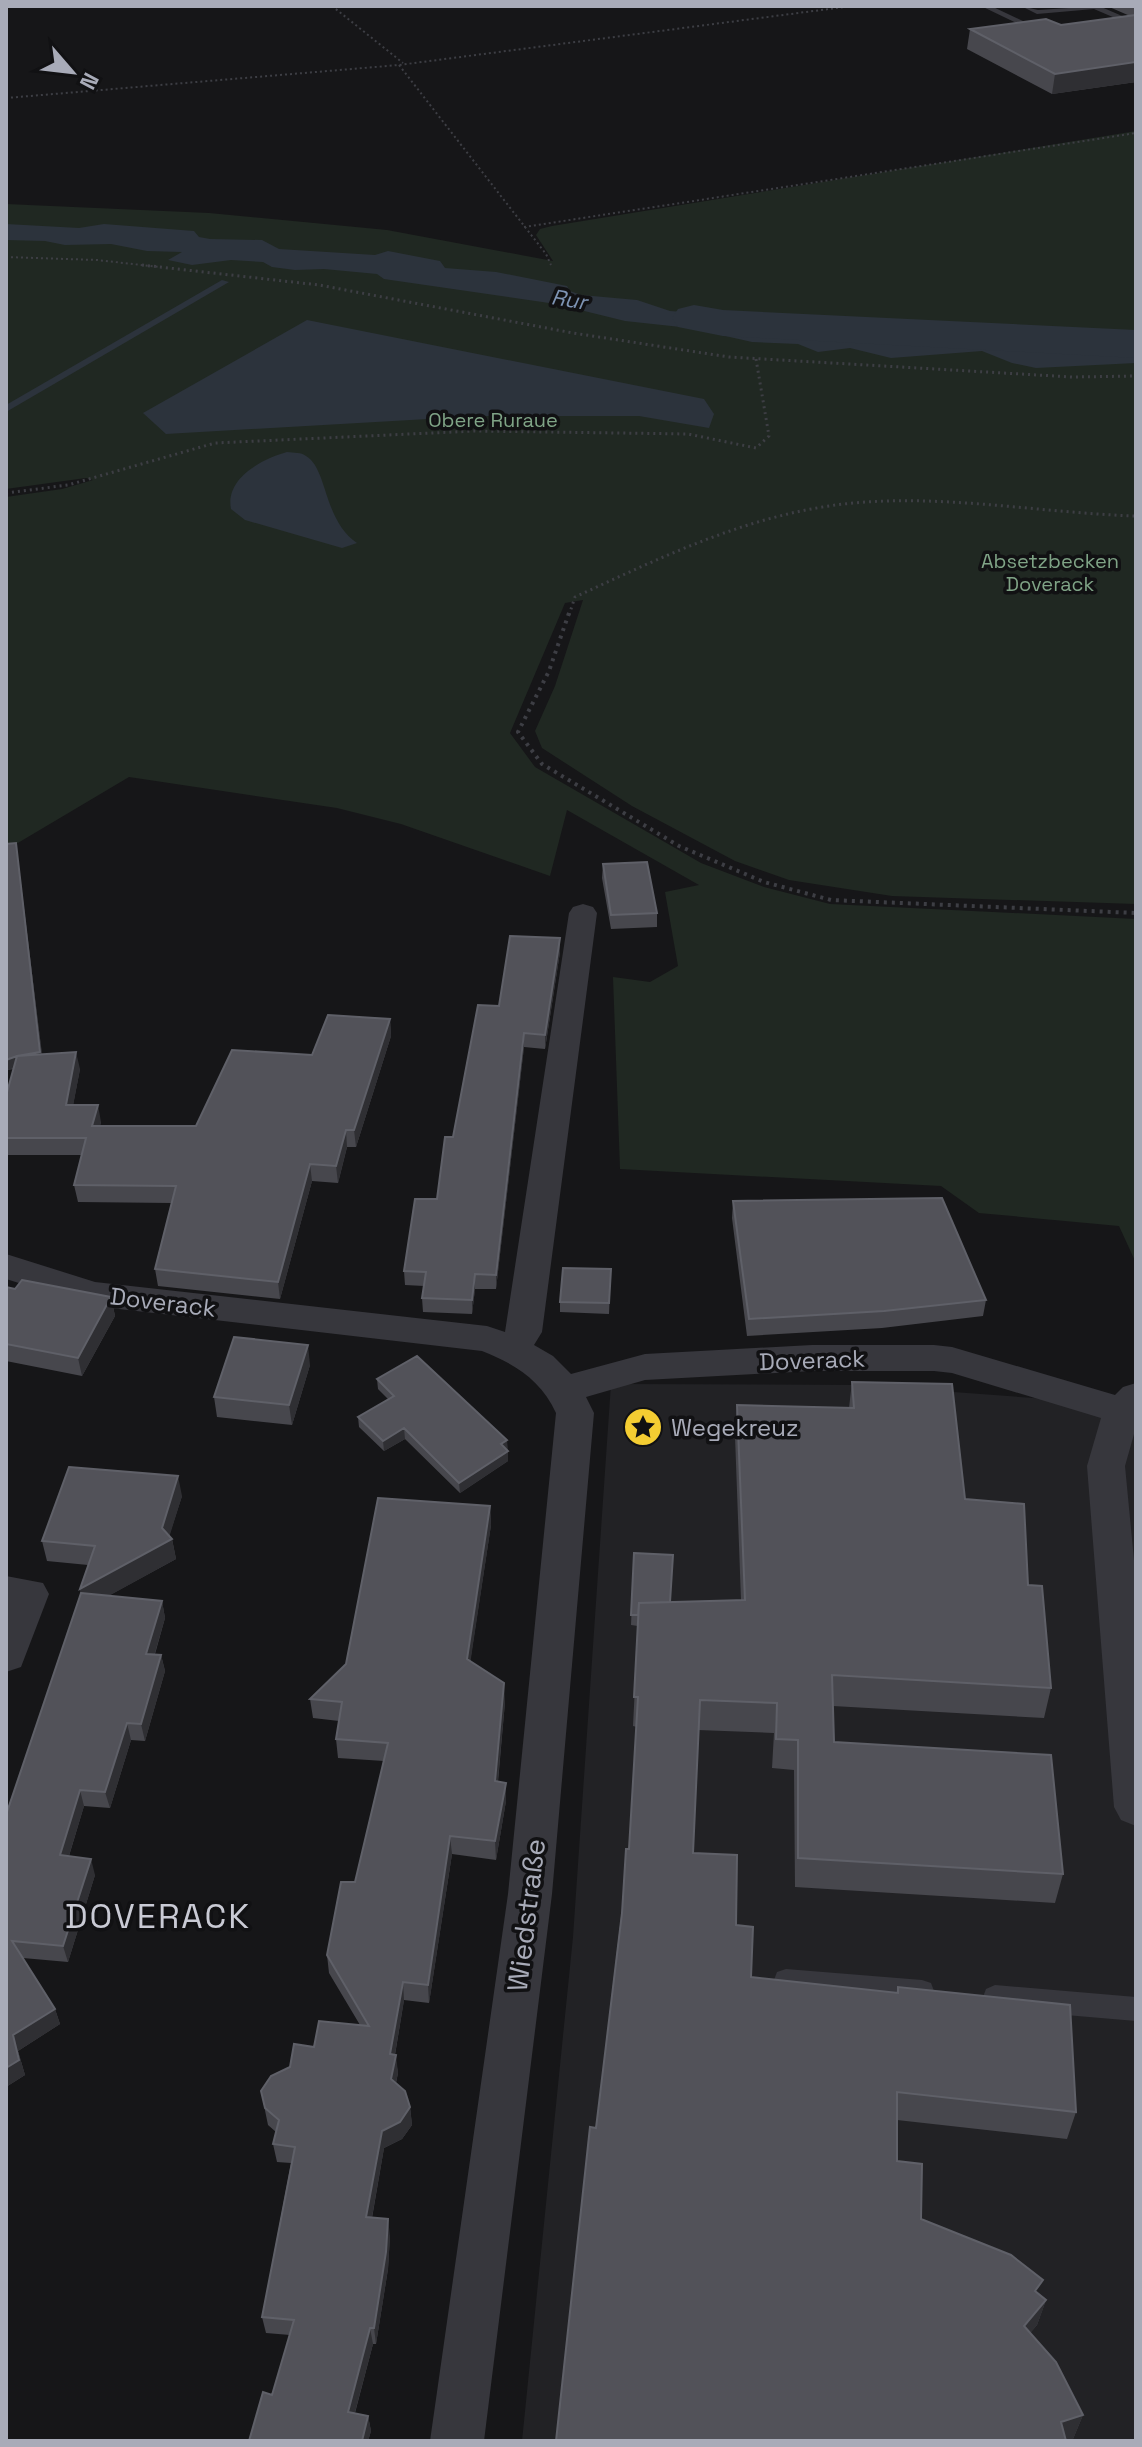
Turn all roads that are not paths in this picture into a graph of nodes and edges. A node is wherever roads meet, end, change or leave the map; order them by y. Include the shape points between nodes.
1 (985, 6) edge
2 (1025, 6) edge
3 (1136, 27) edge
4 (1120, 31) edge
5 (1046, 34) edge
6 (583, 913) dead end
7 (6, 1266) edge
8 (512, 1349) junction
9 (565, 1389) junction
10 (1129, 1404) edge
11 (6, 1592) edge
12 (6, 1655) edge
13 (1136, 1807) edge
14 (786, 1980) edge
15 (945, 1993) edge
16 (977, 1996) edge
17 (1136, 2009) edge
18 (457, 2441) edge

1 - 5 lane
2 - 3 lane via 1037,12 1095,7
3 - 4 lane
6 - 8 street via 524,1332
7 - 8 street, Doverack via 93,1294 487,1339
8 - 9 street, Doverack via 543,1365
9 - 10 street, Doverack via 645,1367 934,1358
9 - 18 street, Wiedstraße via 575,1413 530,1894
10 - 13 street via 1106,1466
11 - 12 street via 29,1594
14 - 15 lane
16 - 17 lane

